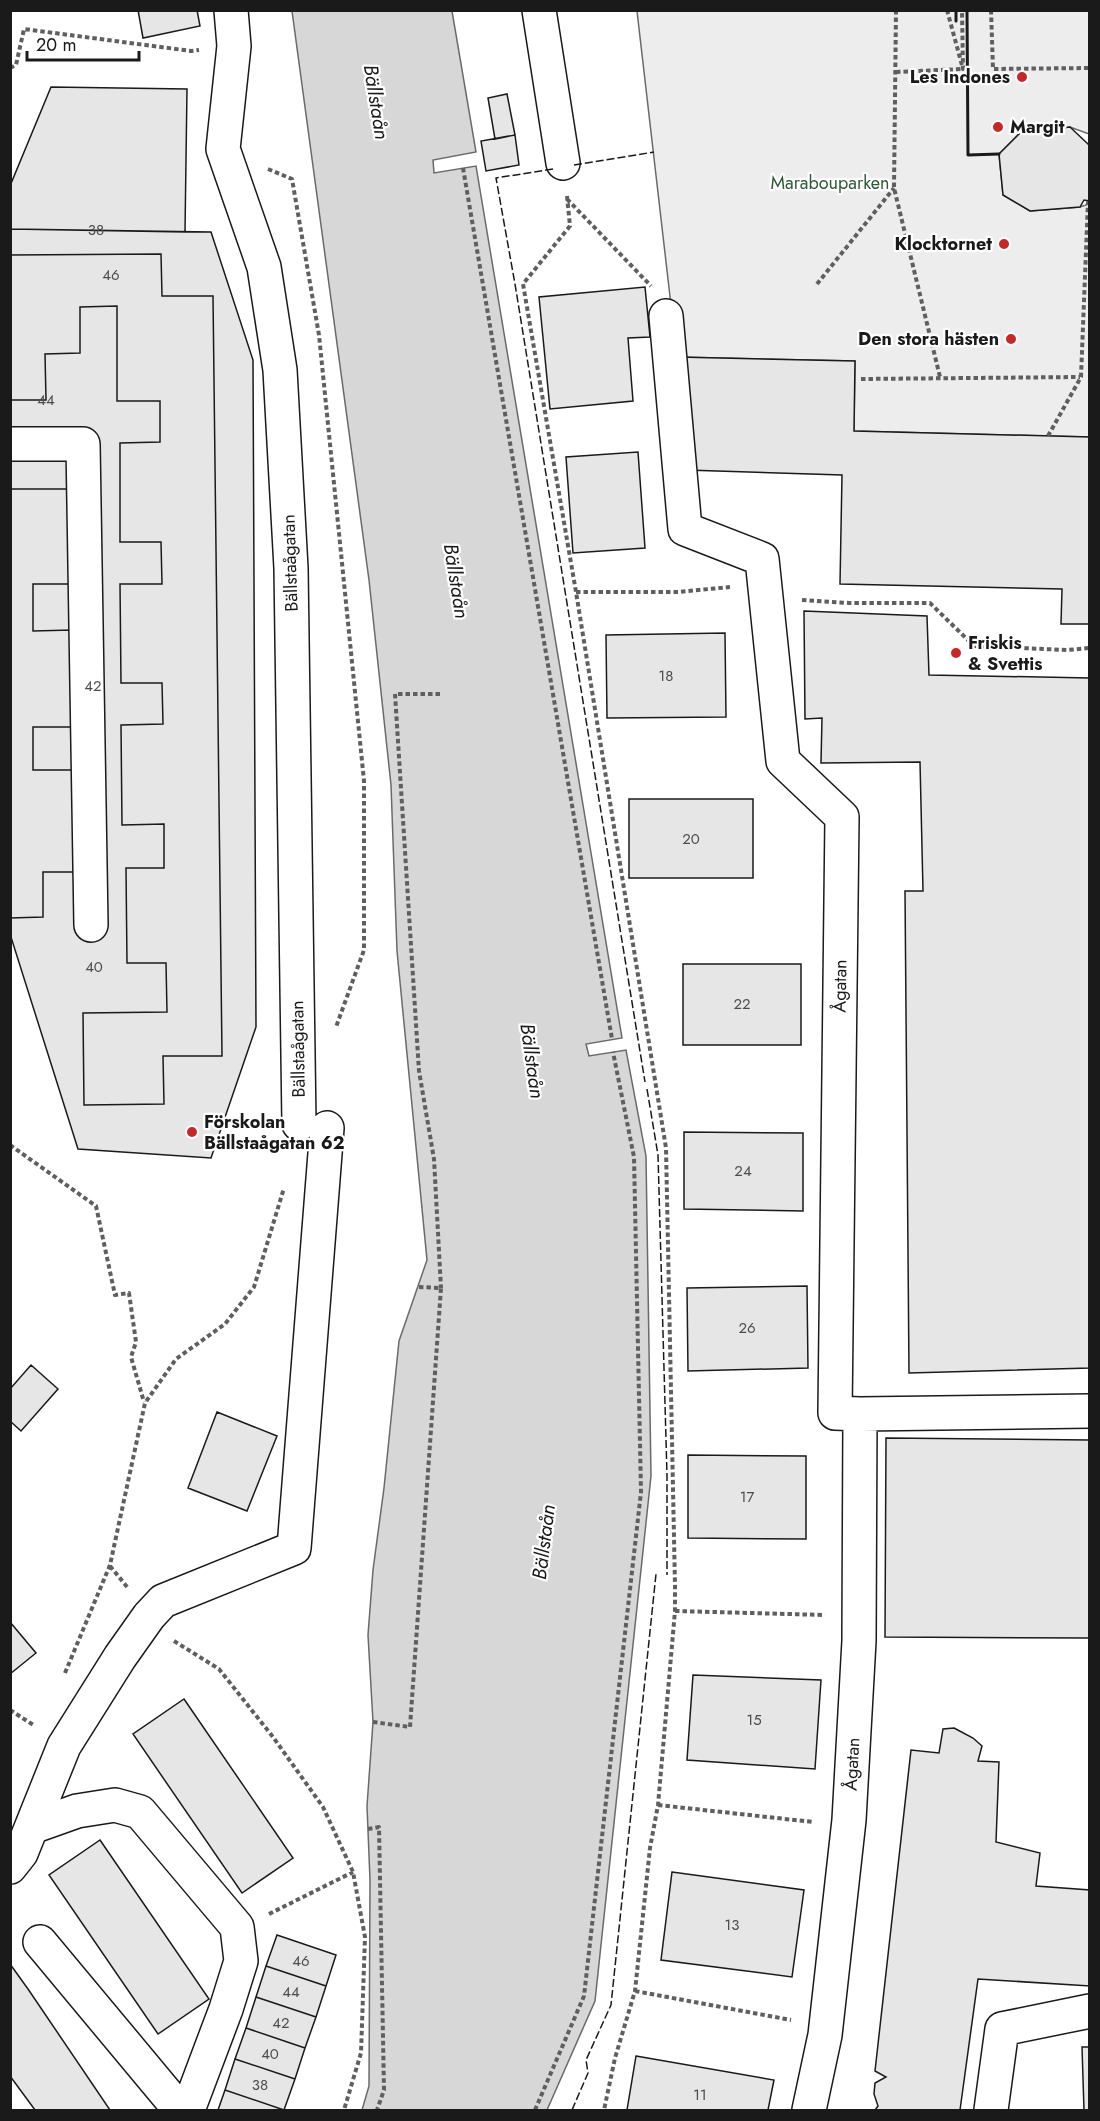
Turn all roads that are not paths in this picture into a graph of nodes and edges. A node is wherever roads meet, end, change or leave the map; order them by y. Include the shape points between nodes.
1 (231, 10) edge
2 (539, 10) edge
3 (563, 163) dead end
4 (666, 316) road end
5 (10, 444) edge
6 (91, 925) dead end
7 (1089, 1411) edge
8 (860, 1414) junction
9 (32, 1827) junction
10 (10, 1867) edge
11 (40, 1942) dead end
12 (1089, 2011) edge
13 (180, 2110) edge
14 (188, 2110) edge
15 (809, 2110) edge
16 (991, 2110) edge

1 - 9 street, Bällstaågatan via 234,46 223,149 264,267 280,369 291,568 313,1126 294,1548 163,1601 120,1657 64,1746
2 - 3 street
4 - 8 street, Ågatan via 685,529 762,559 783,761 842,817 835,1413
5 - 6 street via 83,444
7 - 8 street, Ågatan
8 - 15 street, Ågatan via 860,1616 849,1825 826,2027
9 - 10 street
9 - 14 street via 77,1811 115,1805 140,1812 237,1928 241,1961
11 - 13 street
12 - 16 street via 1002,2029

